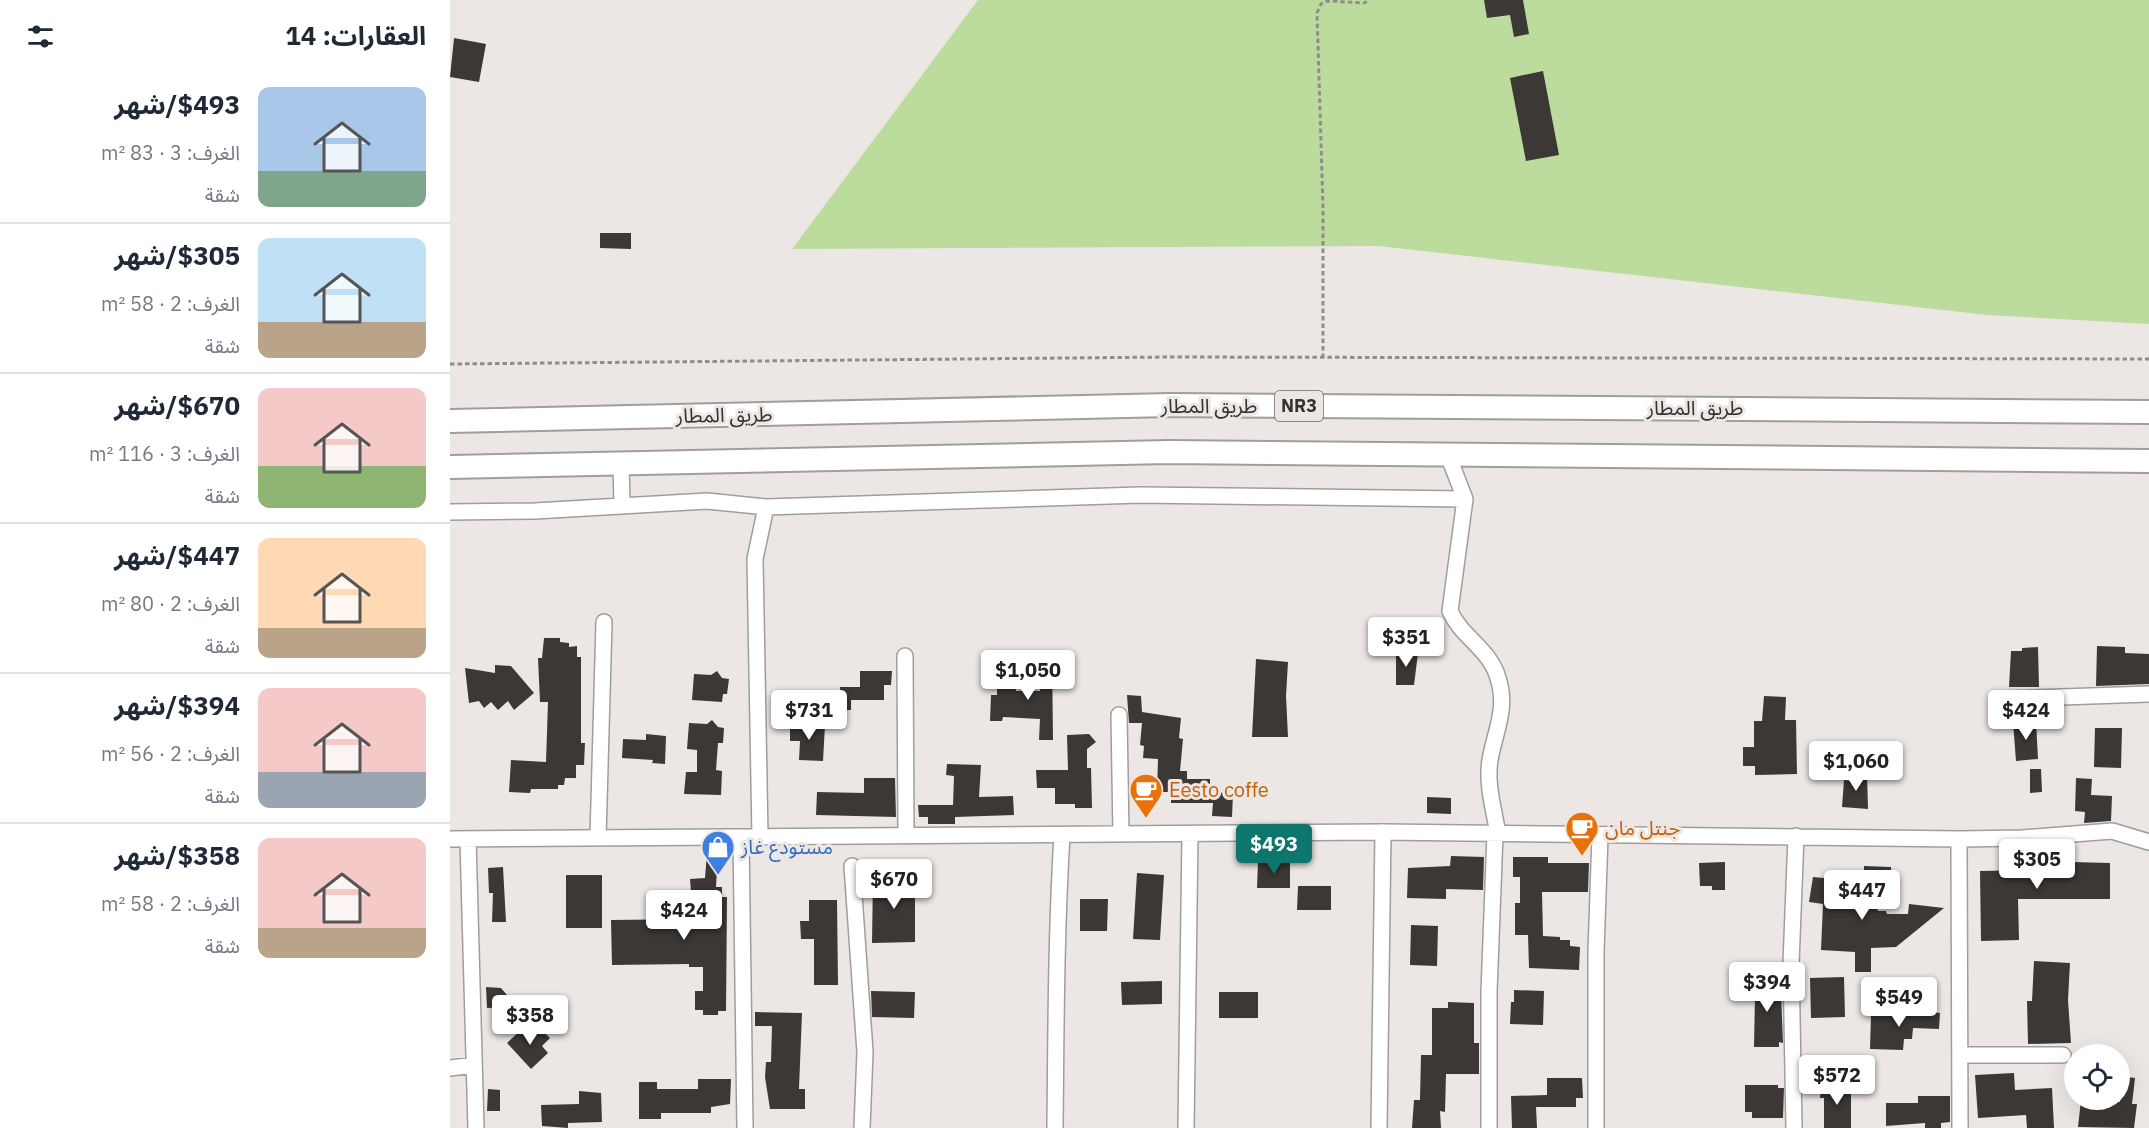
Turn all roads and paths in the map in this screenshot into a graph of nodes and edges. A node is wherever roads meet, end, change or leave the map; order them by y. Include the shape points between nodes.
1 (1370, 0) edge
2 (1323, 358) junction
3 (2149, 359) edge
4 (450, 364) edge
5 (2149, 412) edge
6 (450, 421) edge
7 (1448, 454) junction
8 (2149, 461) edge
9 (621, 463) junction
10 (450, 467) edge
11 (1465, 499) junction
12 (622, 505) junction
13 (766, 507) junction
14 (450, 512) edge
15 (604, 621) dead end
16 (905, 656) dead end
17 (2149, 694) edge
18 (2004, 699) dead end
19 (1119, 715) dead end
20 (1383, 832) junction
21 (1122, 834) junction
22 (1190, 834) junction
23 (1496, 834) junction
24 (1062, 835) junction
25 (906, 836) junction
26 (1600, 836) junction
27 (1796, 836) junction
28 (741, 837) junction
29 (760, 837) junction
30 (598, 838) junction
31 (1959, 838) junction
32 (450, 839) edge
33 (468, 840) junction
34 (2149, 842) edge
35 (852, 866) dead end
36 (1960, 1054) junction
37 (2062, 1055) dead end
38 (474, 1065) junction
39 (450, 1068) edge
40 (476, 1128) edge
41 (745, 1128) edge
42 (862, 1128) edge
43 (1055, 1128) edge
44 (1186, 1128) edge
45 (1379, 1128) edge
46 (1489, 1128) edge
47 (1596, 1128) edge
48 (1794, 1128) edge
49 (1960, 1128) edge

1 - 2 path via 1327,2 1321,4 1317,13
2 - 3 path
2 - 4 path
5 - 6 highway, طريق المطار / NR3 via 1170,405
7 - 8 highway
7 - 9 highway via 1168,452
7 - 11 street
9 - 10 highway
9 - 12 street
11 - 13 street via 1140,495
11 - 23 street via 1450,611 1455,623 1486,654 1498,677 1502,716 1489,776
12 - 13 street via 707,501
12 - 14 street
13 - 29 street via 755,559
15 - 30 street
16 - 25 street
17 - 18 street
19 - 21 street
20 - 22 street
20 - 23 street
20 - 45 street
21 - 22 street
21 - 24 street
22 - 44 street
23 - 26 street
23 - 46 street via 1489,992
24 - 25 street
24 - 43 street via 1056,928
25 - 29 street
26 - 27 street
26 - 47 street
27 - 31 street
27 - 48 street via 1791,963
28 - 29 street
28 - 30 street
28 - 41 street
30 - 33 street
31 - 34 street via 2112,831
31 - 36 street
32 - 33 street
33 - 38 street
35 - 42 street via 865,1052
36 - 37 street
36 - 49 street
38 - 39 street
38 - 40 street

